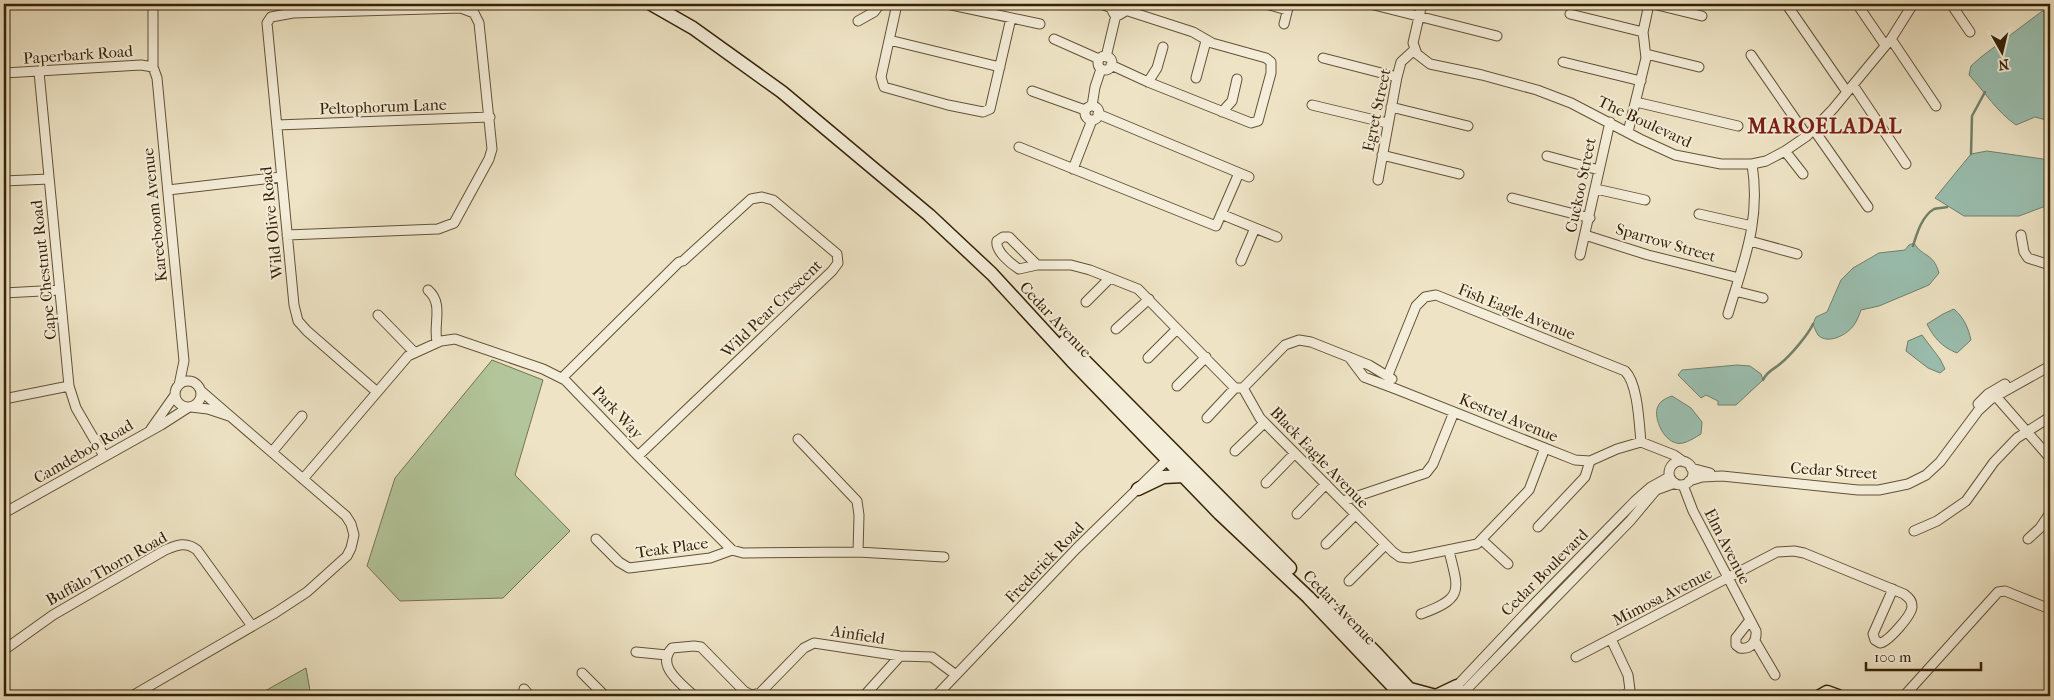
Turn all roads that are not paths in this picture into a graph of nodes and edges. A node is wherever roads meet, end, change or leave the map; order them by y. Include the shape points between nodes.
1 (652, 4) edge
2 (666, 4) edge
3 (880, 4) edge
4 (897, 4) edge
5 (947, 4) edge
6 (1101, 4) edge
7 (1266, 4) edge
8 (1370, 4) edge
9 (1422, 4) edge
10 (1649, 4) edge
11 (1653, 4) edge
12 (1857, 4) edge
13 (1913, 4) edge
14 (1951, 4) edge
15 (972, 6) edge
16 (1124, 7) edge
17 (1288, 7) edge
18 (292, 8) edge
19 (368, 8) edge
20 (1789, 8) dead end
21 (1114, 9) edge
22 (153, 11) dead end
23 (1570, 14) dead end
24 (1702, 16) dead end
25 (1418, 17) junction
26 (1011, 18) junction
27 (858, 21) dead end
28 (1040, 24) dead end
29 (1284, 24) dead end
30 (1643, 32) junction
31 (1970, 32) dead end
32 (1497, 36) dead end
33 (1054, 39) dead end
34 (889, 40) junction
35 (1206, 41) junction
36 (1888, 42) junction
37 (1163, 47) dead end
38 (1414, 50) junction
39 (1646, 54) junction
40 (1751, 55) dead end
41 (1102, 58) junction
42 (1323, 58) dead end
43 (1563, 62) dead end
44 (153, 67) junction
45 (1000, 67) junction
46 (1699, 67) dead end
47 (1106, 68) junction
48 (39, 72) junction
49 (4, 73) edge
50 (1397, 77) junction
51 (1196, 78) dead end
52 (1237, 79) dead end
53 (1641, 81) junction
54 (1148, 82) junction
55 (1850, 89) junction
56 (1032, 91) dead end
57 (1636, 102) junction
58 (1312, 105) dead end
59 (1936, 106) dead end
60 (1391, 107) junction
61 (1089, 108) junction
62 (1222, 112) junction
63 (490, 117) junction
64 (1095, 117) junction
65 (1610, 122) junction
66 (1387, 123) junction
67 (277, 125) junction
68 (1468, 126) dead end
69 (1738, 126) dead end
70 (1628, 132) junction
71 (1810, 133) junction
72 (1019, 147) dead end
73 (1785, 151) junction
74 (1382, 155) junction
75 (1547, 156) dead end
76 (1752, 164) junction
77 (1906, 164) dead end
78 (1073, 168) junction
79 (1598, 170) junction
80 (1239, 173) junction
81 (1460, 174) dead end
82 (1803, 174) dead end
83 (281, 177) junction
84 (1249, 177) dead end
85 (49, 179) junction
86 (1378, 180) dead end
87 (4, 181) edge
88 (1596, 189) junction
89 (168, 190) junction
90 (1512, 198) dead end
91 (1645, 200) dead end
92 (1868, 207) dead end
93 (1222, 214) junction
94 (1699, 214) dead end
95 (1590, 218) junction
96 (1752, 226) junction
97 (1254, 228) junction
98 (288, 235) junction
99 (1585, 235) junction
100 (2021, 235) dead end
101 (1278, 237) dead end
102 (1750, 241) junction
103 (1580, 254) dead end
104 (1797, 254) dead end
105 (1241, 261) dead end
106 (1037, 265) junction
107 (2050, 265) edge
108 (1110, 278) junction
109 (1739, 278) junction
110 (60, 290) junction
111 (428, 290) dead end
112 (1735, 291) junction
113 (4, 293) edge
114 (1763, 298) dead end
115 (1149, 299) junction
116 (1086, 302) dead end
117 (1728, 314) dead end
118 (378, 315) dead end
119 (1116, 329) dead end
120 (1177, 329) junction
121 (437, 342) junction
122 (414, 352) junction
123 (1349, 357) junction
124 (1148, 358) dead end
125 (1206, 358) junction
126 (184, 361) junction
127 (2050, 361) edge
128 (2050, 366) edge
129 (1388, 375) junction
130 (562, 378) junction
131 (192, 382) junction
132 (180, 385) junction
133 (69, 386) junction
134 (1177, 386) dead end
135 (1239, 388) junction
136 (1396, 389) junction
137 (201, 391) junction
138 (377, 392) junction
139 (1994, 393) junction
140 (176, 395) junction
141 (4, 399) edge
142 (190, 407) junction
143 (1454, 412) junction
144 (229, 416) junction
145 (302, 416) dead end
146 (2050, 417) edge
147 (1207, 418) dead end
148 (1264, 422) junction
149 (151, 429) junction
150 (2028, 432) junction
151 (798, 440) dead end
152 (1641, 442) junction
153 (1545, 448) junction
154 (1235, 451) dead end
155 (272, 452) junction
156 (1295, 453) junction
157 (1666, 453) junction
158 (1172, 455) junction
159 (104, 456) junction
160 (638, 456) junction
161 (2050, 458) edge
162 (1590, 461) junction
163 (1672, 465) junction
164 (1688, 465) junction
165 (1184, 476) junction
166 (303, 479) junction
167 (1679, 481) junction
168 (1266, 483) dead end
169 (1811, 483) junction
170 (1326, 484) junction
171 (1138, 489) junction
172 (1343, 501) junction
173 (4, 513) edge
174 (2050, 513) edge
175 (1297, 514) dead end
176 (1355, 515) junction
177 (1538, 527) dead end
178 (1914, 531) dead end
179 (596, 539) dead end
180 (2028, 539) dead end
181 (1482, 540) junction
182 (1595, 542) junction
183 (1326, 544) dead end
184 (1386, 545) junction
185 (732, 550) junction
186 (1449, 550) junction
187 (1603, 550) junction
188 (858, 552) junction
189 (944, 557) dead end
190 (1508, 564) dead end
191 (1727, 579) junction
192 (1349, 582) dead end
193 (1893, 590) junction
194 (2050, 609) edge
195 (1421, 614) dead end
196 (1750, 620) junction
197 (252, 626) junction
198 (1611, 639) junction
199 (1755, 641) junction
200 (4, 650) edge
201 (636, 652) dead end
202 (667, 655) junction
203 (900, 656) junction
204 (1576, 657) dead end
205 (582, 673) dead end
206 (956, 675) junction
207 (1776, 676) dead end
208 (1459, 691) edge
209 (1409, 694) edge
210 (132, 696) edge
211 (605, 696) edge
212 (694, 696) edge
213 (864, 696) edge
214 (936, 696) edge
215 (1446, 696) edge
216 (1625, 696) edge
217 (1820, 696) edge
218 (1839, 696) edge
219 (1904, 696) edge

1 - 158 main road, Cedar Avenue via 693,28 782,92 929,214 992,274 1072,361
2 - 158 main road, Cedar Avenue via 800,100 927,206 1025,300
3 - 27 street via 874,12
4 - 34 street
5 - 15 street
6 - 21 street
7 - 17 street
8 - 25 street
9 - 25 street
10 - 30 street
11 - 24 street
12 - 36 street
13 - 36 street, The Boulevard
14 - 31 street
15 - 26 street
16 - 21 street via 1121,15
16 - 35 street via 1193,32
17 - 29 street
18 - 19 street
18 - 67 street, Wild Olive Road via 271,17 267,27
19 - 63 street via 461,8 474,13 478,19
20 - 55 street
21 - 41 street
22 - 44 street, Kareeboom Avenue
23 - 30 street
25 - 32 street
25 - 38 street
26 - 28 street
26 - 45 street
30 - 39 street
33 - 41 street
34 - 45 street
34 - 45 street via 881,77 884,87 948,105 982,112 990,109
35 - 51 street
35 - 62 street via 1271,62 1258,121 1251,123
36 - 55 street, The Boulevard
36 - 59 street
37 - 54 street via 1157,68
38 - 50 street, Egret Street via 1404,59
38 - 65 street, The Boulevard via 1434,66 1531,88
39 - 46 street
39 - 53 street
40 - 71 street
41 - 47 street via 1110,58
42 - 50 street
43 - 53 street
44 - 48 street, Paperbark Road via 141,65
44 - 89 street, Kareeboom Avenue via 157,78
47 - 54 street
47 - 61 street
48 - 49 street, Paperbark Road
48 - 85 street, Cape Chestnut Road
50 - 60 street, Egret Street
52 - 62 street via 1232,101
53 - 57 street
54 - 62 street
55 - 71 street, The Boulevard
55 - 77 street
56 - 61 street
57 - 69 street
57 - 70 street
58 - 66 street
60 - 66 street, Egret Street
60 - 68 street
61 - 64 street via 1086,117
63 - 67 street, Peltophorum Lane
63 - 98 street via 491,153 452,225 438,229
64 - 78 street
64 - 80 street
65 - 70 street, The Boulevard
65 - 79 street, Cuckoo Street
66 - 74 street, Egret Street
67 - 83 street, Wild Olive Road
70 - 76 street, The Boulevard via 1659,148 1689,158 1721,164
71 - 73 street, The Boulevard
71 - 92 street
72 - 78 street
73 - 76 street, The Boulevard
73 - 82 street
74 - 81 street
74 - 86 street, Egret Street
75 - 79 street
76 - 96 street via 1756,196
78 - 93 street via 1216,226
79 - 88 street, Cuckoo Street
80 - 84 street
80 - 93 street
83 - 89 street
83 - 98 street, Wild Olive Road
85 - 87 street
85 - 110 street, Cape Chestnut Road
88 - 91 street
88 - 95 street, Cuckoo Street
89 - 126 street, Kareeboom Avenue
90 - 95 street
93 - 97 street
94 - 96 street
95 - 99 street, Cuckoo Street
96 - 102 street
97 - 101 street
97 - 105 street
98 - 138 street, Wild Olive Road via 298,321
99 - 103 street, Cuckoo Street
99 - 109 street, Sparrow Street
100 - 107 street via 2028,258
102 - 104 street
102 - 109 street
106 - 106 street, Black Eagle Avenue via 1018,268 998,248 997,241 1004,236 1009,237
106 - 108 street, Black Eagle Avenue via 1071,265
108 - 115 street, Black Eagle Avenue via 1138,289
108 - 116 street
109 - 112 street
110 - 113 street
110 - 133 street, Cape Chestnut Road
111 - 121 street via 438,304
112 - 114 street
112 - 117 street
115 - 119 street
115 - 120 street, Black Eagle Avenue
118 - 122 street
120 - 124 street
120 - 125 street, Black Eagle Avenue
121 - 122 street, Park Way
121 - 130 street, Park Way via 451,338 462,341 543,368
122 - 138 street, Park Way
123 - 129 street
123 - 135 street via 1308,341 1292,341
123 - 136 street, Kestrel Avenue via 1364,378
125 - 134 street
125 - 135 street, Black Eagle Avenue
126 - 131 street, Kareeboom Avenue
126 - 132 street, Kareeboom Avenue
127 - 139 street, Cedar Street
128 - 139 street, Cedar Street
129 - 136 street
129 - 152 street, Fish Eagle Avenue via 1416,306 1425,297 1436,295 1625,371 1634,392
130 - 160 street, Park Way
130 - 160 street, Wild Pear Crescent via 683,261 755,197 773,200 834,251 838,260 832,271
131 - 132 street
131 - 137 street
132 - 140 street
133 - 141 street
133 - 159 street, Cape Chestnut Road via 76,408
135 - 147 street
135 - 148 street, Black Eagle Avenue
136 - 143 street, Kestrel Avenue
137 - 142 street via 198,403
137 - 144 street
138 - 166 street, Park Way
139 - 150 street
139 - 169 street, Cedar Street via 1981,400 1963,428 1932,463 1907,478 1862,487
140 - 142 street via 182,405
140 - 149 street, Camdeboo Road
142 - 144 street
142 - 149 street, Camdeboo Road
143 - 153 street, Kestrel Avenue
143 - 172 street via 1433,464 1426,473
144 - 155 street
145 - 155 street
146 - 150 street
148 - 154 street
148 - 156 street, Black Eagle Avenue
149 - 159 street, Camdeboo Road
150 - 161 street
150 - 178 street via 2017,438 1994,462 1966,501 1937,521
151 - 188 street via 857,500
152 - 157 street
152 - 162 street
153 - 162 street, Kestrel Avenue via 1575,460
153 - 181 street, Black Eagle Avenue via 1529,490
155 - 166 street
156 - 168 street
156 - 170 street, Black Eagle Avenue
157 - 163 street
157 - 164 street
158 - 165 main road, Cedar Avenue
158 - 171 street, Frederick Road
158 - 209 main road, Cedar Avenue via 1376,653
159 - 173 street, Camdeboo Road
160 - 185 street, Park Way
162 - 177 street via 1585,477
163 - 164 street, Cedar Street via 1680,461
163 - 167 street via 1669,472
164 - 167 street via 1692,472
164 - 169 street, Cedar Street via 1706,473 1771,476
165 - 171 main road via 1163,477
165 - 209 main road, Cedar Avenue
166 - 197 street via 352,524 352,548 342,561 294,601
167 - 169 street, Cedar Street via 1722,476
167 - 182 street, Cedar Boulevard via 1645,492
167 - 187 street, Cedar Boulevard via 1656,490
167 - 191 street, Elm Avenue
170 - 172 street, Black Eagle Avenue
170 - 175 street
171 - 206 street, Frederick Road
172 - 176 street, Black Eagle Avenue
174 - 180 street
176 - 183 street
176 - 184 street, Black Eagle Avenue
179 - 185 street, Teak Place via 629,568 710,558
181 - 186 street, Black Eagle Avenue via 1471,547
181 - 190 street
182 - 187 street
182 - 208 street, Cedar Boulevard
184 - 186 street, Black Eagle Avenue via 1396,555 1405,558
184 - 192 street
185 - 188 street via 742,553
186 - 195 street via 1456,591 1446,603
187 - 208 street, Cedar Boulevard
188 - 189 street
191 - 193 street, Mimosa Avenue via 1770,555 1794,551
191 - 196 street, Elm Avenue
191 - 198 street, Mimosa Avenue
193 - 193 street, Mimosa Avenue via 1910,599 1911,612 1887,641 1880,643 1873,634
194 - 219 street via 2005,591 1996,593
196 - 199 street, Elm Avenue via 1756,634
196 - 199 street via 1735,641 1743,649
197 - 200 street, Buffalo Thorn Road via 197,550 180,544 52,615
197 - 210 street
198 - 204 street, Mimosa Avenue
198 - 216 street, Mimosa Avenue via 1628,675 1630,687
199 - 207 street, Elm Avenue
201 - 202 street
202 - 203 street, Ainfield via 676,647 701,647 751,695 760,693 811,644
202 - 212 street via 669,671
203 - 206 street, Ainfield via 934,657
203 - 213 street, Ainfield
205 - 211 street
206 - 214 street, Frederick Road
208 - 209 main road via 1436,696
208 - 215 street, Cedar Boulevard
217 - 218 main road via 1827,692

